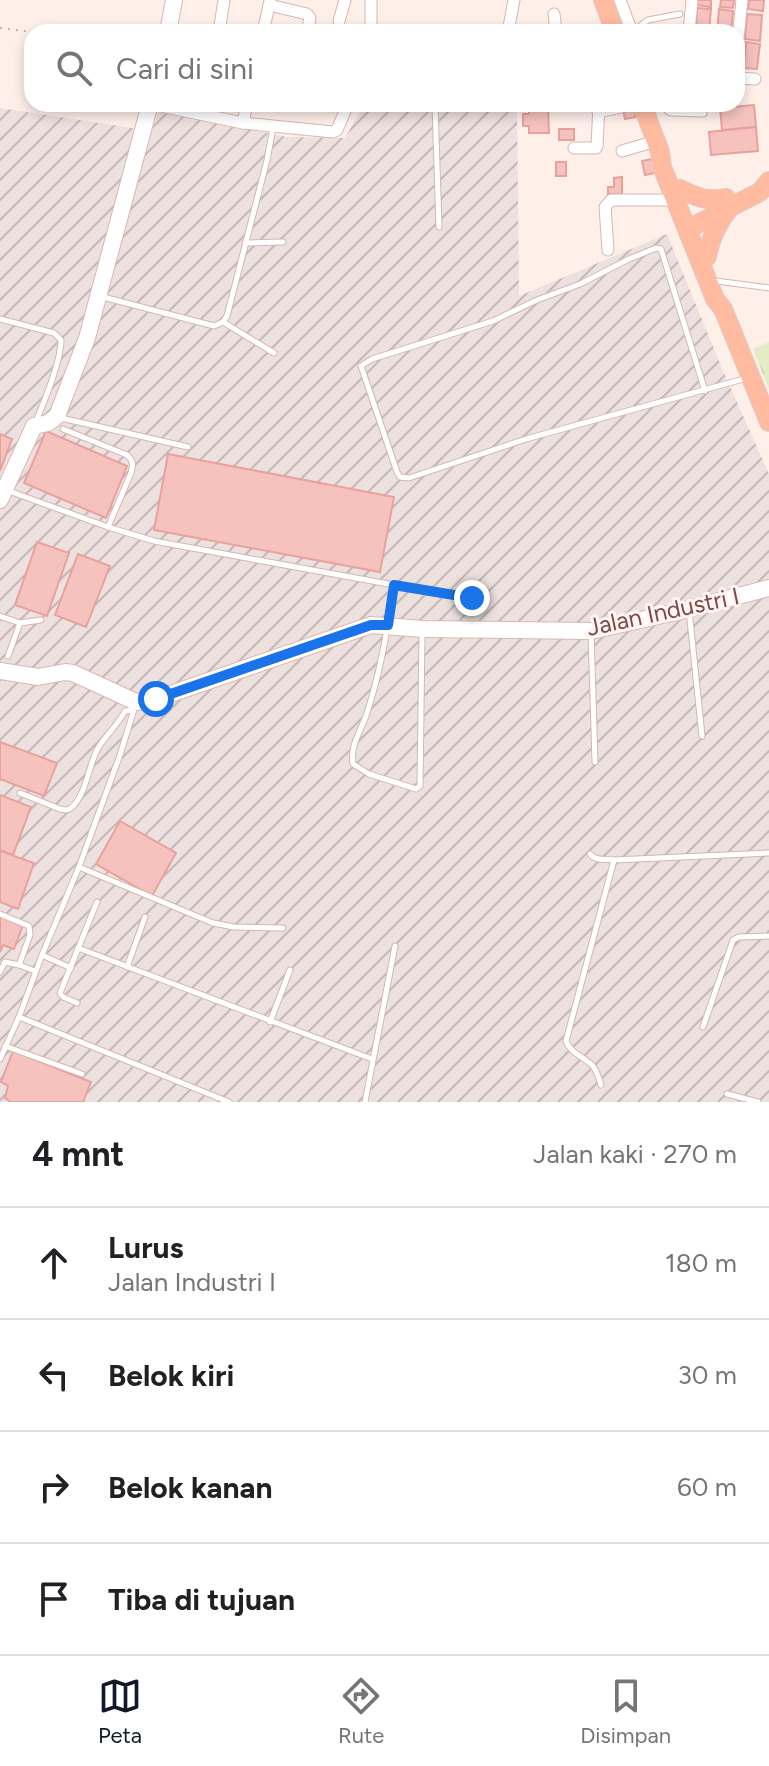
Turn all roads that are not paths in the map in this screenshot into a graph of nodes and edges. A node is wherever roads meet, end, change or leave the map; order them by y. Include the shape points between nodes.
1 (174, 0) edge
2 (224, 0) edge
3 (345, 0) edge
4 (371, 0) edge
5 (514, 0) edge
6 (603, 0) edge
7 (620, 0) edge
8 (692, 0) edge
9 (742, 0) edge
10 (269, 2) edge
11 (554, 14) dead end
12 (680, 14) dead end
13 (339, 21) dead end
14 (170, 24) edge
15 (220, 24) edge
16 (265, 24) edge
17 (309, 24) edge
18 (371, 24) edge
19 (510, 24) edge
20 (555, 24) edge
21 (620, 24) edge
22 (624, 24) edge
23 (640, 24) edge
24 (690, 24) edge
25 (740, 24) edge
26 (745, 78) edge
27 (755, 79) dead end
28 (149, 112) edge
29 (212, 112) edge
30 (245, 112) edge
31 (345, 112) edge
32 (435, 112) edge
33 (598, 112) edge
34 (645, 112) edge
35 (669, 112) edge
36 (704, 114) dead end
37 (243, 123) junction
38 (273, 127) junction
39 (658, 146) junction
40 (574, 148) dead end
41 (622, 151) dead end
42 (769, 181) edge
43 (678, 195) junction
44 (728, 203) junction
45 (689, 223) junction
46 (439, 227) dead end
47 (283, 242) dead end
48 (245, 243) junction
49 (608, 250) dead end
50 (707, 257) junction
51 (716, 281) junction
52 (769, 288) edge
53 (98, 296) junction
54 (723, 309) junction
55 (0, 319) edge
56 (223, 322) junction
57 (274, 353) dead end
58 (751, 377) junction
59 (705, 391) junction
60 (60, 422) junction
61 (769, 422) edge
62 (34, 426) junction
63 (188, 447) dead end
64 (2, 495) edge
65 (108, 527) junction
66 (394, 585) junction
67 (769, 588) edge
68 (472, 598) dead end
69 (689, 609) junction
70 (0, 616) edge
71 (41, 620) dead end
72 (20, 623) junction
73 (388, 625) junction
74 (423, 629) junction
75 (591, 631) junction
76 (4, 664) edge
77 (135, 706) junction
78 (702, 736) dead end
79 (595, 762) dead end
80 (20, 793) dead end
81 (769, 853) edge
82 (590, 854) dead end
83 (614, 860) junction
84 (79, 867) junction
85 (97, 902) dead end
86 (0, 914) edge
87 (145, 917) dead end
88 (283, 928) dead end
89 (769, 936) edge
90 (395, 946) dead end
91 (78, 948) junction
92 (42, 955) junction
93 (19, 965) junction
94 (127, 967) junction
95 (71, 968) junction
96 (290, 970) dead end
97 (35, 971) junction
98 (0, 972) edge
99 (77, 1003) dead end
100 (19, 1017) junction
101 (270, 1022) junction
102 (703, 1027) dead end
103 (5, 1046) junction
104 (0, 1058) edge
105 (372, 1059) junction
106 (82, 1074) dead end
107 (601, 1085) dead end
108 (727, 1094) dead end
109 (229, 1102) edge
110 (365, 1102) edge
111 (758, 1102) edge

1 - 14 main road
2 - 15 street
3 - 13 street
4 - 18 street
5 - 19 street
6 - 21 main road
7 - 22 street
8 - 24 street
9 - 25 street
10 - 16 street
10 - 17 street via 307,14
11 - 20 street
12 - 23 lane
26 - 27 street
28 - 53 main road
29 - 37 street
30 - 37 street
31 - 38 street via 333,132
32 - 46 lane
33 - 40 street via 597,147
34 - 39 main road
35 - 36 lane
37 - 38 street
38 - 48 lane
39 - 41 street
39 - 43 main road
42 - 44 main road via 756,182
43 - 44 main road
43 - 45 main road
43 - 49 street via 611,200 605,207
44 - 45 main road
44 - 50 main road
45 - 50 main road
45 - 54 main road
47 - 48 lane
48 - 56 lane
50 - 51 main road
51 - 52 lane
51 - 54 main road
53 - 56 lane via 214,326
53 - 60 main road
54 - 58 main road
55 - 62 lane via 54,333 61,340
56 - 57 lane
58 - 59 lane
58 - 61 main road
59 - 59 lane via 526,439 409,478 397,472 361,366 493,321 656,248 669,271
60 - 62 main road
60 - 63 lane
60 - 65 lane via 131,458 131,473
62 - 64 main road
64 - 65 lane
65 - 66 lane via 154,541
66 - 68 lane
66 - 73 lane
67 - 69 main road, Jalan Industri I
69 - 75 main road, Jalan Industri I
69 - 78 lane
70 - 72 lane
71 - 72 lane
72 - 76 lane
73 - 74 main road, Jalan Industri I
73 - 74 lane via 353,764 416,789
73 - 77 main road, Jalan Industri I via 371,625
74 - 75 main road, Jalan Industri I
75 - 79 lane
76 - 77 main road via 38,677 73,673
77 - 80 lane via 125,711 97,749 72,807 66,810
77 - 84 lane
81 - 83 lane
82 - 83 lane
83 - 107 lane via 566,1041 596,1070
84 - 88 lane via 213,923
84 - 92 lane
85 - 91 lane
86 - 93 lane via 31,929
87 - 94 lane
89 - 102 lane via 733,940
90 - 105 lane
91 - 94 lane
91 - 95 lane
92 - 95 lane
92 - 97 lane
93 - 97 lane
93 - 98 lane via 5,962
94 - 101 lane
95 - 99 lane via 60,993
96 - 101 lane
97 - 100 lane
100 - 103 lane
100 - 109 lane
101 - 105 lane
103 - 104 lane
103 - 106 lane
105 - 110 lane
108 - 111 lane

